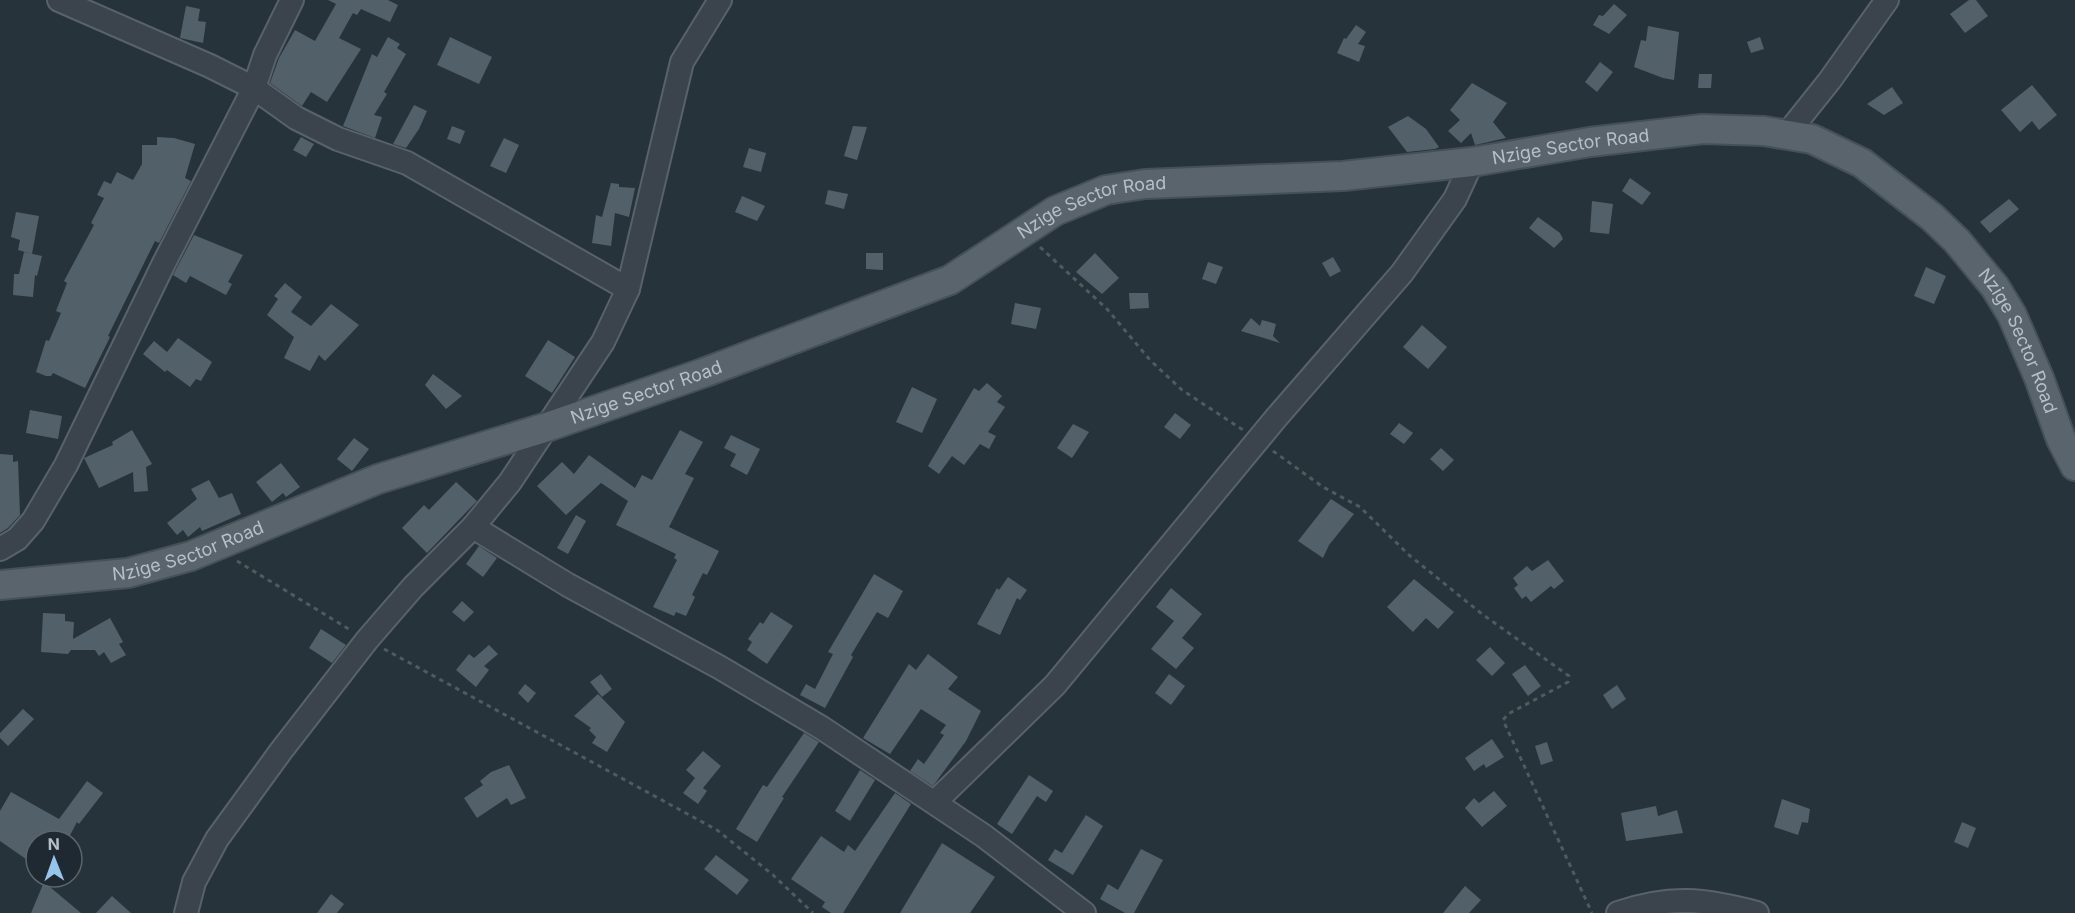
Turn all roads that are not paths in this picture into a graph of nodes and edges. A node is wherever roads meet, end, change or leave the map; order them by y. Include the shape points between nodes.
1 (59, 0) edge
2 (292, 0) edge
3 (720, 0) edge
4 (1887, 0) edge
5 (254, 88) junction
6 (1787, 134) junction
7 (1472, 162) junction
8 (628, 289) junction
9 (544, 428) junction
10 (2075, 466) edge
11 (473, 527) junction
12 (0, 549) edge
13 (0, 585) edge
14 (935, 802) junction
15 (186, 913) edge
16 (1084, 913) edge
17 (1618, 913) edge
18 (1757, 913) edge

1 - 5 street
2 - 5 street
3 - 8 street via 682,62
4 - 6 street
5 - 8 street via 296,118 338,139 407,163
5 - 12 street via 66,465 33,521
6 - 7 main road, Nzige Sector Road via 1703,129 1590,142
6 - 10 main road, Nzige Sector Road via 1812,139 1862,163 1958,241 2012,315
7 - 9 main road, Nzige Sector Road via 1343,176 1145,184 1106,190 1071,203 968,271 930,289
7 - 14 street via 1455,199 1402,273 1055,685
8 - 9 street via 603,342
9 - 11 street via 530,456
9 - 13 main road, Nzige Sector Road via 378,479 191,555 128,573
11 - 14 street via 568,585 777,700
11 - 15 street via 367,640 217,839 194,882
14 - 16 street
17 - 18 street via 1647,903 1689,899

